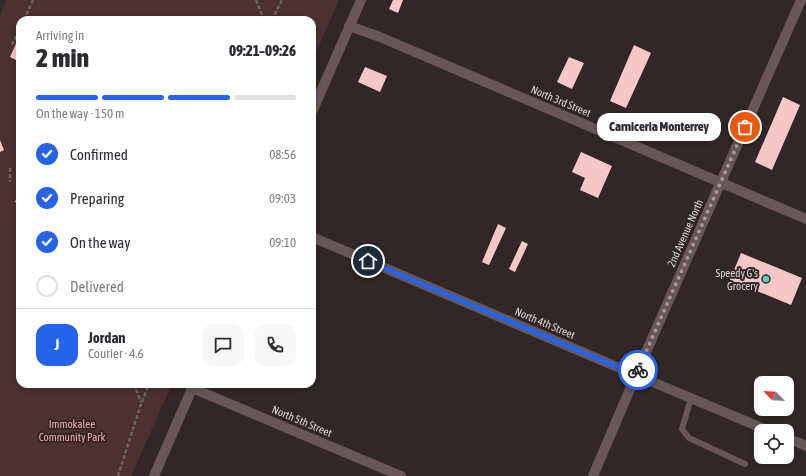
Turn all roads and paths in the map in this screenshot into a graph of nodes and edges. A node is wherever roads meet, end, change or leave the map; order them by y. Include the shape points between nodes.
1 (33, 0) edge
2 (256, 0) edge
3 (282, 0) edge
4 (361, 0) edge
5 (801, 0) edge
6 (26, 16) edge
7 (262, 16) edge
8 (274, 16) edge
9 (349, 26) junction
10 (16, 36) edge
11 (12, 45) dead end
12 (316, 103) edge
13 (10, 168) dead end
14 (10, 182) dead end
15 (720, 182) junction
16 (806, 219) edge
17 (316, 239) edge
18 (636, 375) junction
19 (136, 388) edge
20 (148, 388) edge
21 (192, 388) edge
22 (198, 388) edge
23 (691, 398) junction
24 (142, 403) junction
25 (754, 425) edge
26 (794, 441) edge
27 (806, 446) edge
28 (745, 464) dead end
29 (118, 476) edge
30 (154, 476) edge
31 (401, 476) edge
32 (593, 476) edge

1 - 6 path
2 - 7 path
3 - 8 path
4 - 9 street
5 - 15 street, 2nd Avenue North
9 - 12 street
9 - 15 street, North 3rd Street
10 - 11 path
13 - 14 path
15 - 16 street, North 3rd Street
15 - 18 street, 2nd Avenue North
17 - 18 street, North 4th Street
18 - 23 street, North 4th Street
18 - 32 street, 2nd Avenue North
19 - 24 path
20 - 24 path
21 - 30 street
22 - 31 street, North 5th Street
23 - 25 street, North 4th Street
23 - 28 lane via 682,429 689,438
24 - 29 path
26 - 27 street

